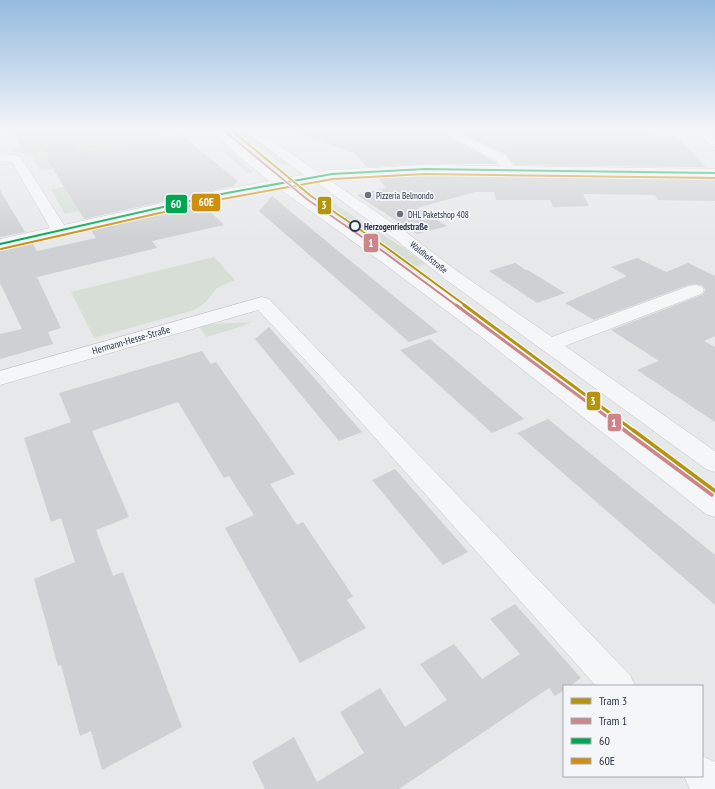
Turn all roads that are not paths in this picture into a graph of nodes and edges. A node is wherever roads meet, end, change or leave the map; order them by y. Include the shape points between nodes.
1 (20, 166) edge
2 (256, 166) edge
3 (302, 166) edge
4 (506, 166) edge
5 (508, 170) junction
6 (715, 173) edge
7 (317, 176) junction
8 (279, 183) junction
9 (59, 230) junction
10 (0, 244) edge
11 (695, 290) dead end
12 (550, 345) junction
13 (0, 378) edge
14 (715, 463) edge
15 (715, 507) edge
16 (617, 685) edge
17 (703, 776) edge
18 (715, 789) edge

1 - 9 street
2 - 8 street
3 - 7 street, Waldhofstraße
4 - 5 street
5 - 6 street
5 - 7 street via 418,170
7 - 8 street
7 - 12 street, Waldhofstraße
8 - 9 street
8 - 15 street via 361,239 471,320
9 - 10 street
11 - 12 street
12 - 14 street, Waldhofstraße
13 - 16 street, Hermann-Hesse-Straße via 262,303
17 - 18 street

